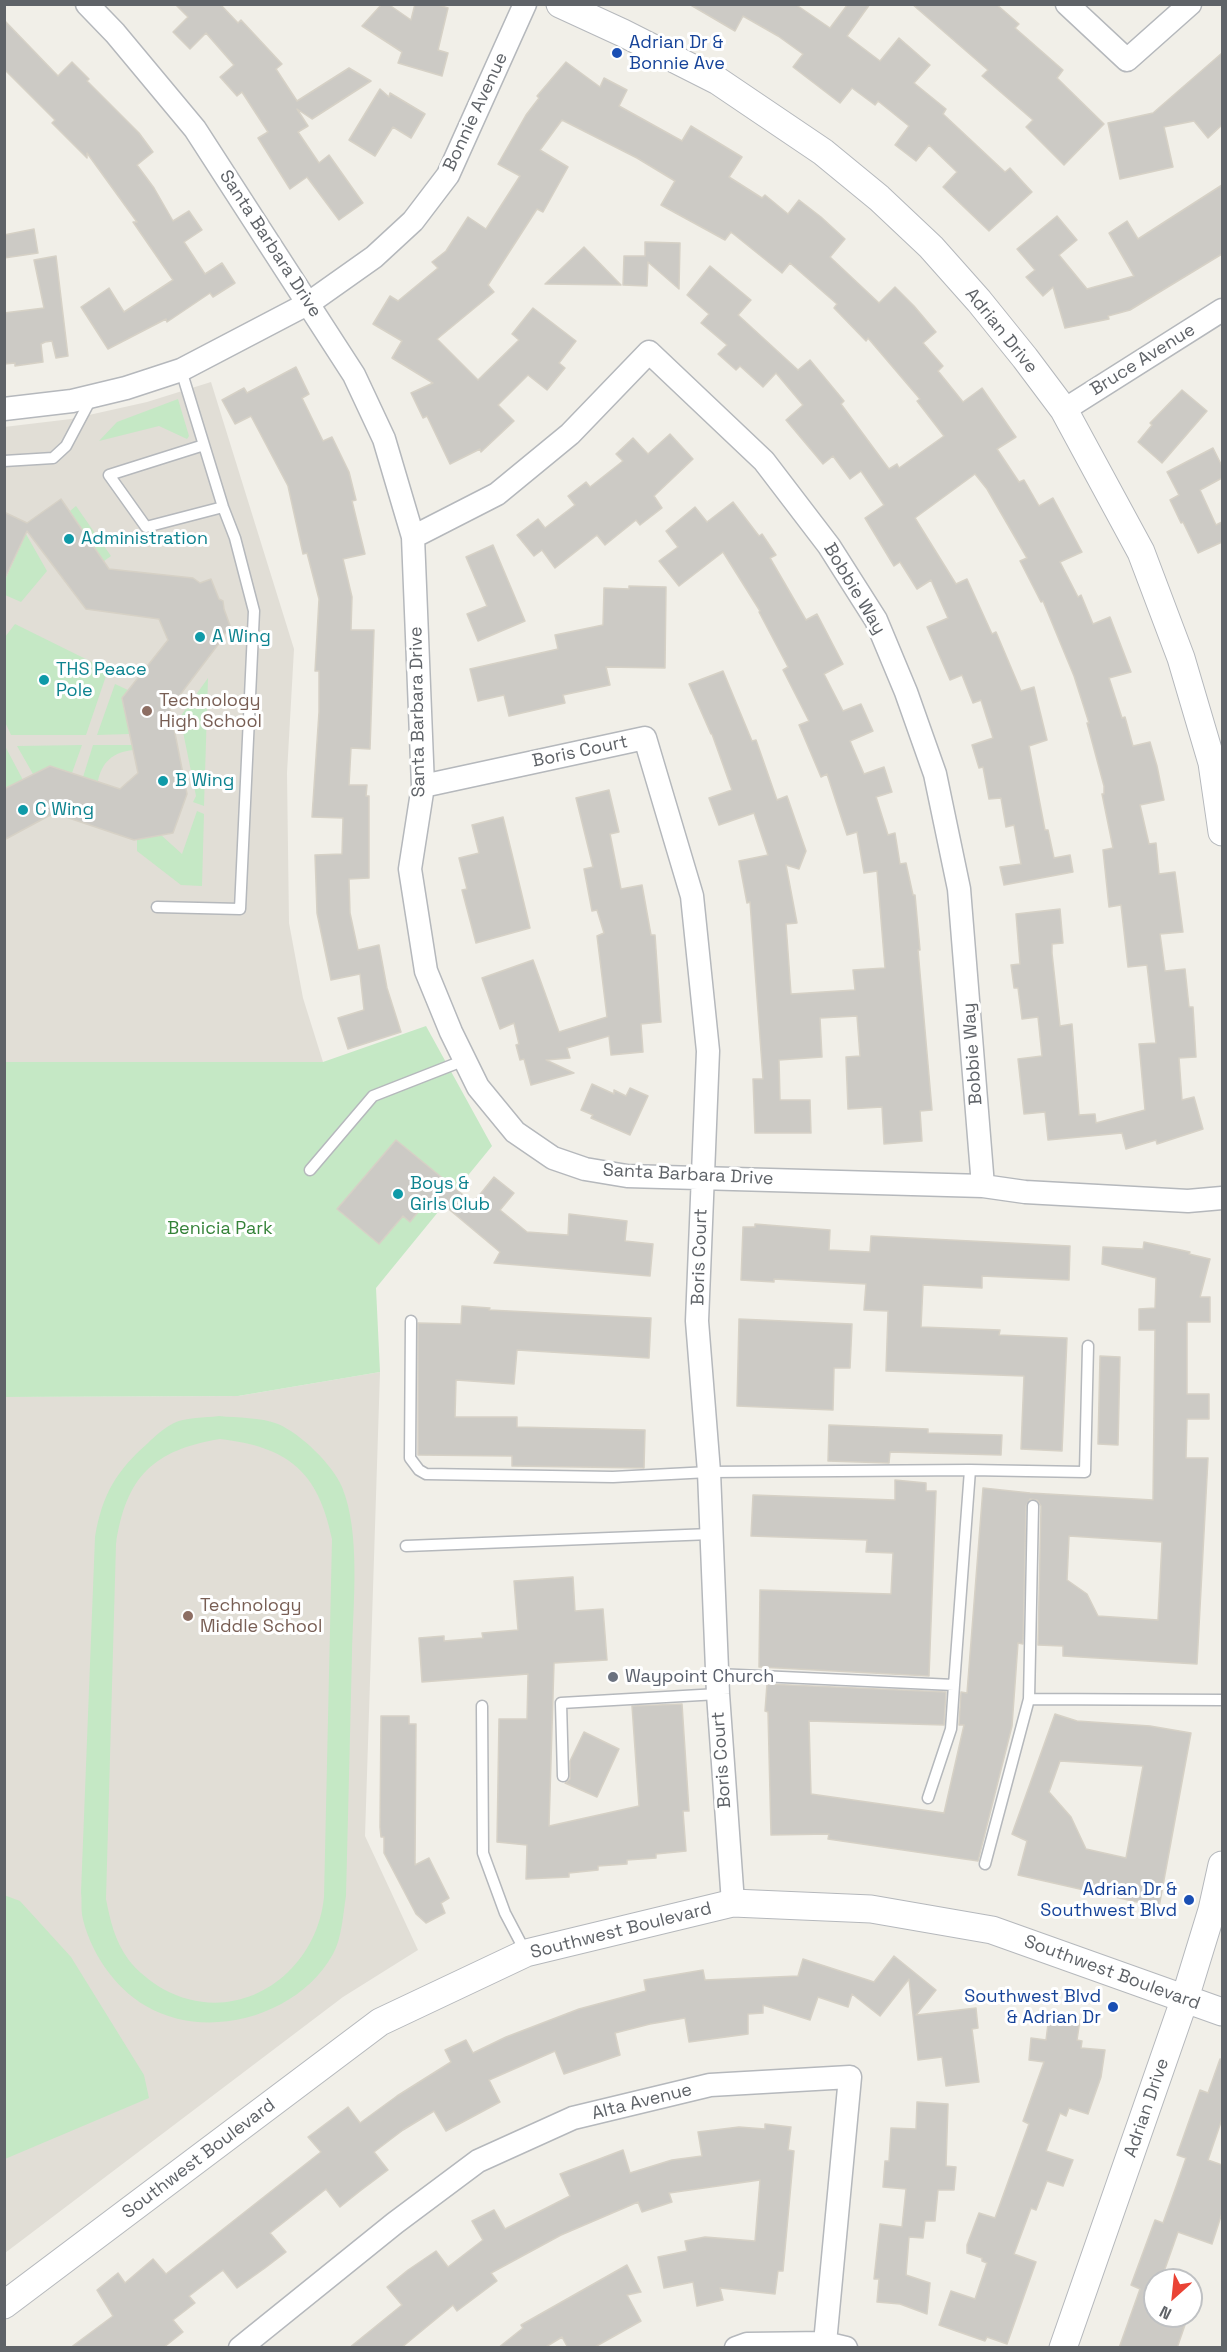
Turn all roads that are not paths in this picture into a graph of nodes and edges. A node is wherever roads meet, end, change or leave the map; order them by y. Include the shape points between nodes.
1 (87, 4) edge
2 (525, 4) edge
3 (560, 4) edge
4 (1067, 4) edge
5 (1190, 4) edge
6 (309, 303) junction
7 (1222, 310) edge
8 (181, 370) junction
9 (92, 396) junction
10 (4, 409) edge
11 (1064, 410) junction
12 (204, 445) junction
13 (4, 461) edge
14 (223, 507) junction
15 (413, 537) junction
16 (423, 786) junction
17 (1222, 832) edge
18 (157, 907) dead end
19 (465, 1060) junction
20 (310, 1170) dead end
21 (703, 1177) junction
22 (982, 1186) junction
23 (1222, 1198) edge
24 (411, 1321) dead end
25 (1088, 1346) dead end
26 (970, 1470) junction
27 (709, 1472) junction
28 (1033, 1506) dead end
29 (711, 1534) junction
30 (406, 1546) dead end
31 (717, 1684) junction
32 (954, 1685) junction
33 (1029, 1699) junction
34 (1222, 1700) edge
35 (482, 1706) dead end
36 (563, 1776) dead end
37 (928, 1798) dead end
38 (985, 1864) dead end
39 (1222, 1865) edge
40 (733, 1903) junction
41 (526, 1953) junction
42 (1185, 1998) junction
43 (1222, 2012) edge
44 (4, 2305) edge
45 (835, 2345) edge
46 (240, 2348) edge
47 (736, 2348) edge
48 (1063, 2348) edge

1 - 6 street, Santa Barbara Drive via 195,129
2 - 6 street, Bonnie Avenue via 448,176 405,228 374,257
3 - 11 street, Adrian Drive via 717,81 823,152 934,250
4 - 5 street via 1127,60
6 - 8 street, Bonnie Avenue
6 - 15 street, Santa Barbara Drive via 354,375 384,439
7 - 11 street, Bruce Avenue
8 - 9 street, Bonnie Avenue
8 - 12 lane
9 - 10 street, Bonnie Avenue
9 - 13 lane via 66,446 53,458
11 - 17 street, Adrian Drive via 1141,552 1173,637 1212,764
12 - 14 lane
12 - 14 lane via 109,475 146,527
14 - 18 lane via 254,611 240,909
15 - 16 street, Santa Barbara Drive
15 - 22 street, Bobbie Way via 497,494 570,434 649,352 764,461 829,546 876,620 934,774 959,889
16 - 19 street, Santa Barbara Drive via 410,869 426,971
16 - 21 street, Boris Court via 645,738 692,896 708,1051
19 - 20 lane via 373,1096
19 - 21 street, Santa Barbara Drive via 478,1087 515,1132 553,1158 585,1169 627,1176
21 - 22 street, Santa Barbara Drive
21 - 27 street, Boris Court via 697,1321
22 - 23 street, Santa Barbara Drive via 1188,1201
24 - 27 lane via 410,1458 426,1474 613,1477
25 - 26 lane via 1085,1472
26 - 27 lane
26 - 32 lane
27 - 29 street, Boris Court
28 - 33 lane
29 - 30 lane
29 - 31 street, Boris Court
31 - 32 lane
31 - 36 lane via 561,1702
31 - 40 street, Boris Court
32 - 37 lane via 951,1729
33 - 34 lane
33 - 38 lane
35 - 41 lane via 483,1852 505,1913
39 - 42 street, Adrian Drive
40 - 41 street, Southwest Boulevard
40 - 42 street, Southwest Boulevard via 871,1909 992,1930
41 - 44 street, Southwest Boulevard via 380,2022
42 - 43 street, Southwest Boulevard
42 - 48 street, Adrian Drive
45 - 46 street, Alta Avenue via 850,2077 710,2085 573,2118 478,2161
45 - 47 street via 747,2344

